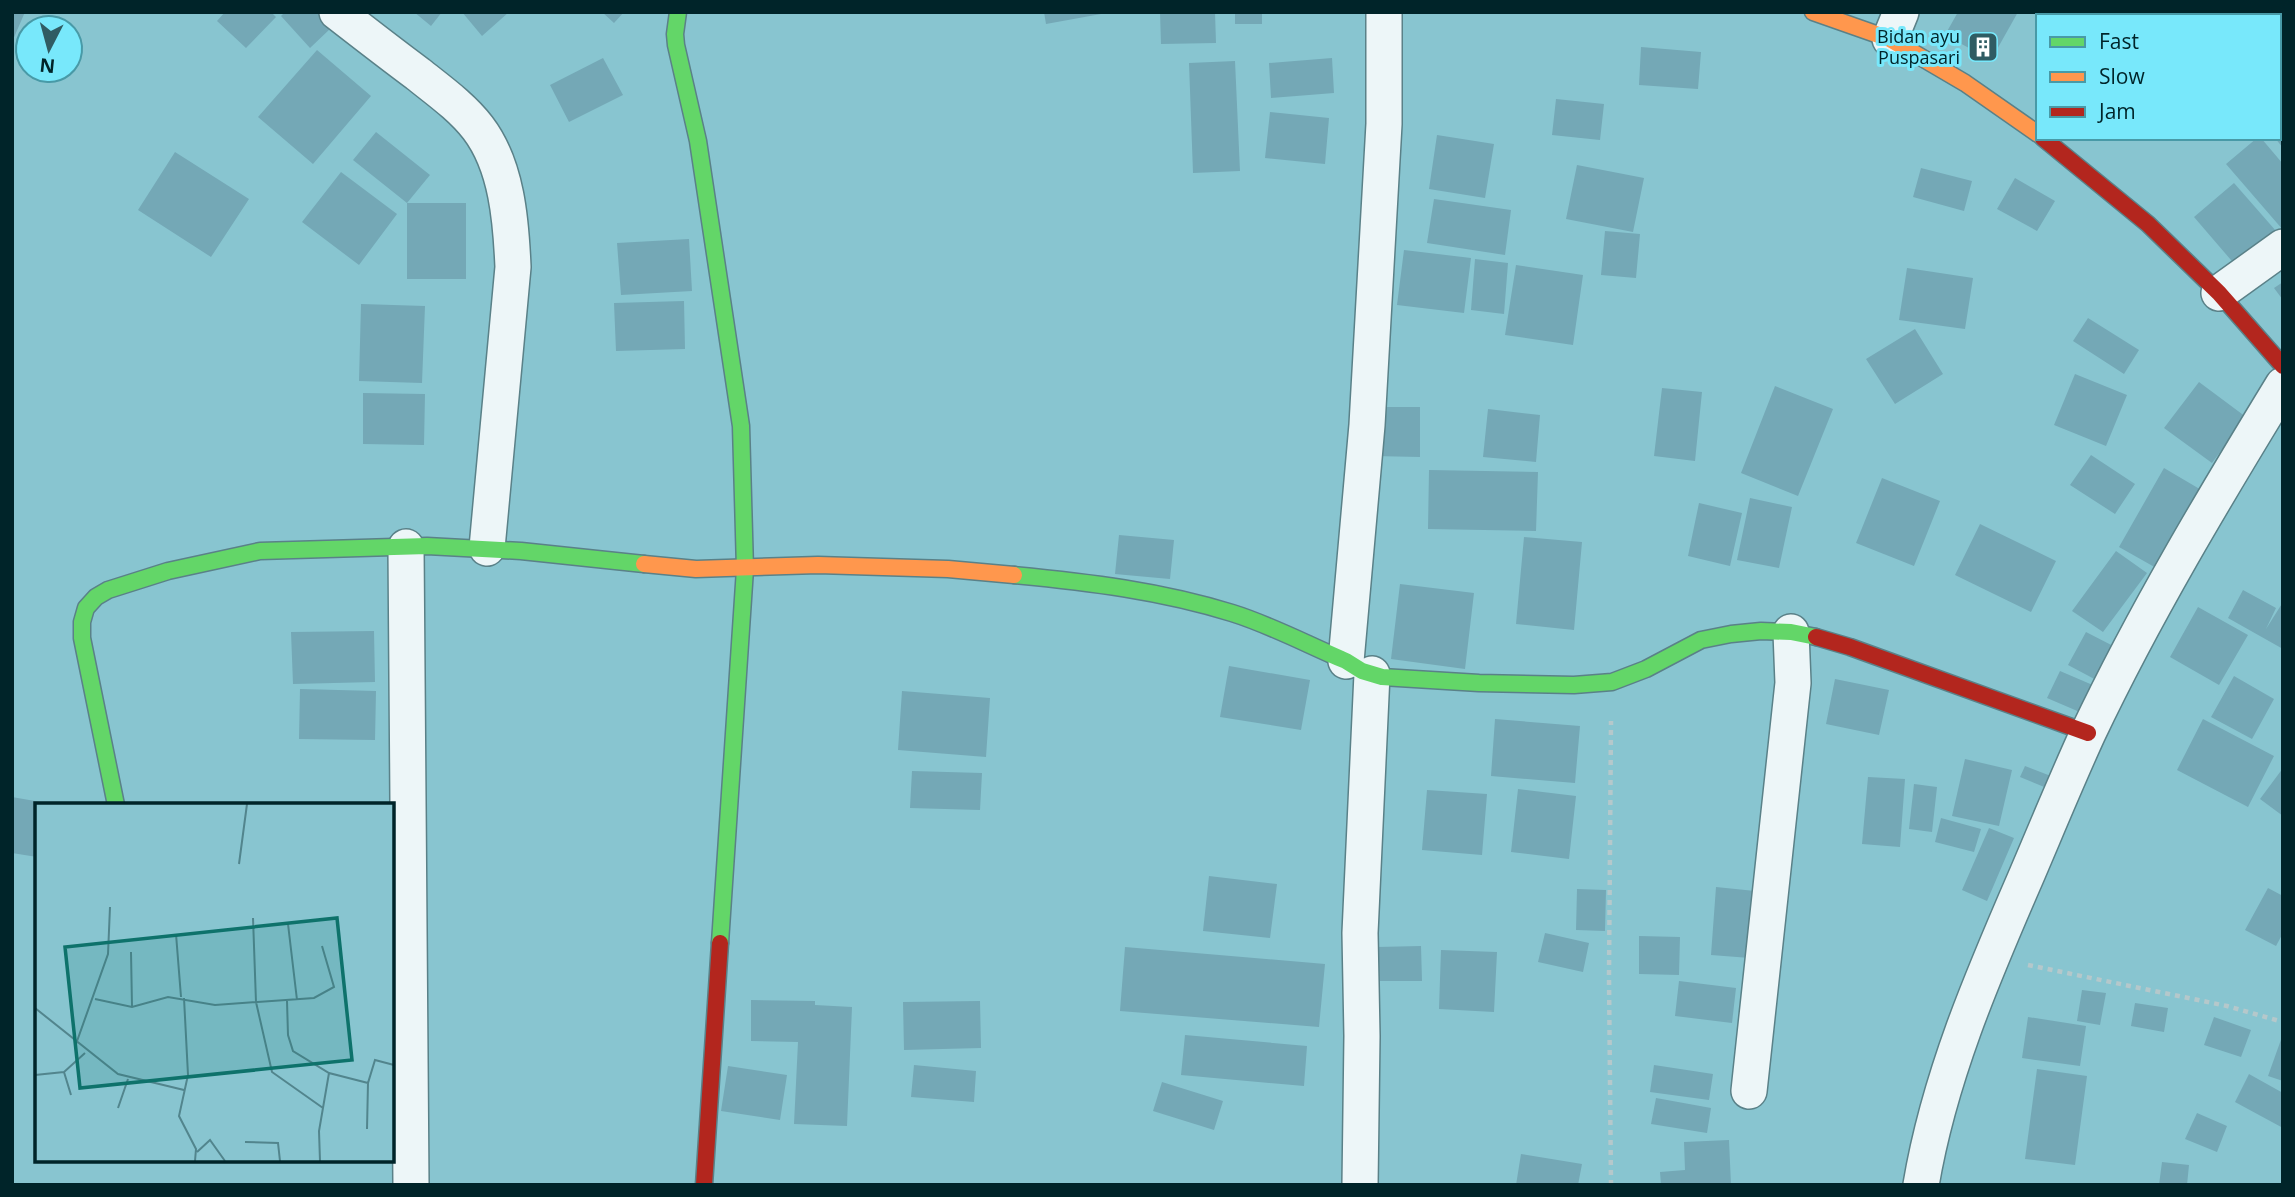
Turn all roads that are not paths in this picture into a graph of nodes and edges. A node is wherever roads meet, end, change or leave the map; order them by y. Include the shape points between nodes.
1 (337, 12) edge
2 (677, 12) edge
3 (1384, 12) edge
4 (1814, 12) edge
5 (1896, 25) edge
6 (2036, 133) edge
7 (2045, 140) edge
8 (2283, 247) edge
9 (2219, 293) junction
10 (2283, 366) edge
11 (2283, 385) edge
12 (406, 547) junction
13 (486, 548) junction
14 (745, 569) junction
15 (1791, 632) junction
16 (1359, 668) junction
17 (2088, 733) junction
18 (116, 803) edge
19 (1749, 1091) dead end
20 (411, 1185) edge
21 (704, 1185) edge
22 (1360, 1185) edge
23 (1921, 1185) edge

1 - 13 street via 442,93 478,128 501,176 512,227 513,267
2 - 14 street via 676,45 698,141 741,426
3 - 16 street via 1384,124
4 - 5 street
5 - 6 street via 1965,83
7 - 9 street via 2148,224
8 - 9 street
9 - 10 street
11 - 17 street via 2214,500
12 - 13 street
12 - 18 street via 260,551 168,571 96,597 86,608 82,638
12 - 20 street
13 - 14 street via 696,569
14 - 16 street via 818,565 948,569 1091,582 1183,599 1234,614
14 - 21 street
15 - 16 street via 1761,631 1701,640 1646,670 1612,682 1479,683
15 - 17 street via 1850,647
15 - 19 street via 1793,683
16 - 22 street
17 - 23 street via 1992,957 1941,1094

